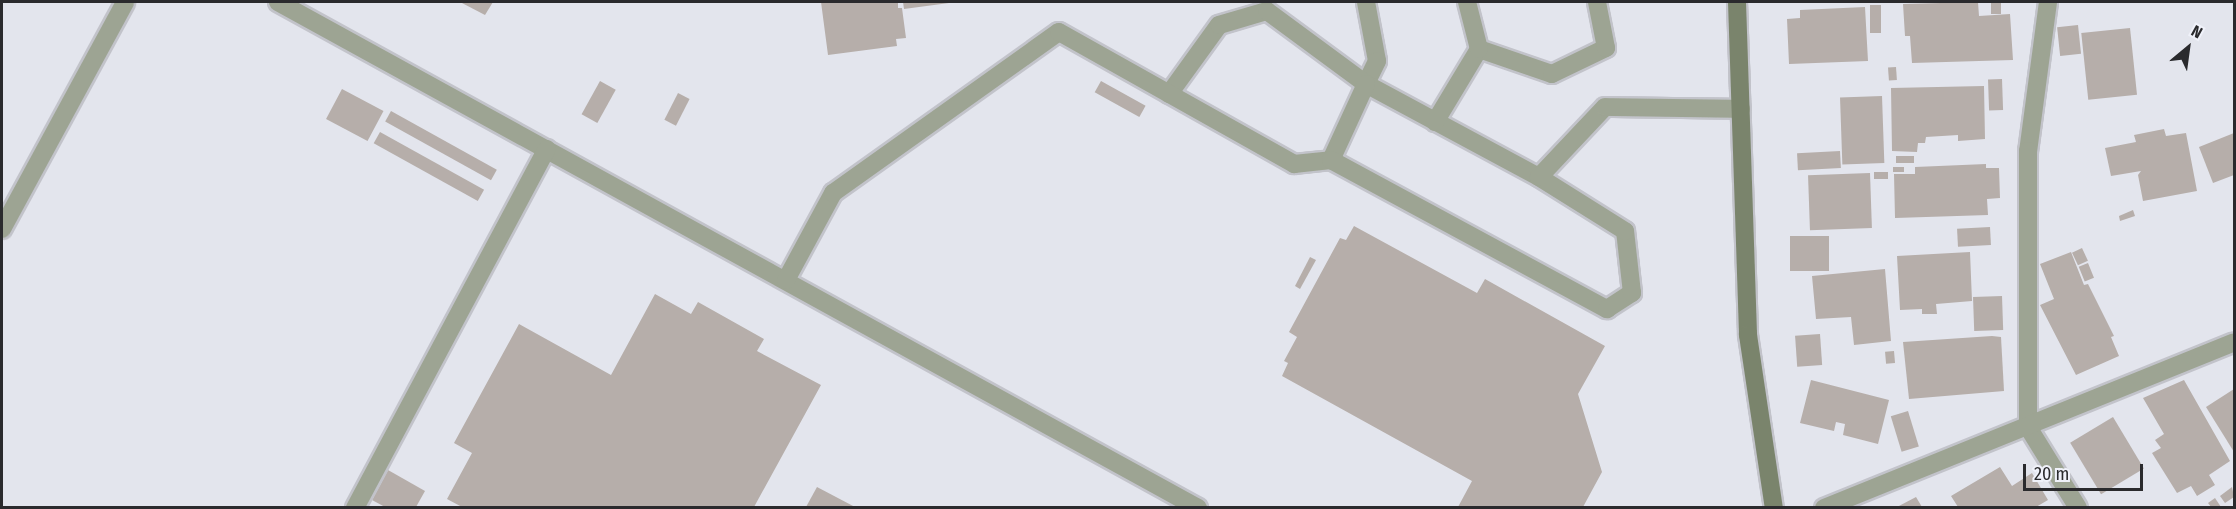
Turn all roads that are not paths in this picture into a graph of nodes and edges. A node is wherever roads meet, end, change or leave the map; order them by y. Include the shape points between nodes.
1 (125, 2) edge
2 (278, 2) edge
3 (1366, 2) edge
4 (1467, 2) edge
5 (1597, 2) edge
6 (1737, 2) edge
7 (2048, 2) edge
8 (1479, 48) junction
9 (1366, 84) junction
10 (1169, 94) junction
11 (1741, 109) junction
12 (1435, 122) junction
13 (547, 150) junction
14 (1331, 160) junction
15 (1539, 177) junction
16 (2, 229) edge
17 (786, 280) junction
18 (2235, 342) edge
19 (2028, 427) junction
20 (355, 507) edge
21 (1198, 507) edge
22 (1774, 507) edge
23 (1824, 507) edge
24 (2078, 507) edge

1 - 16 street
2 - 13 street
3 - 9 street via 1377,60
4 - 8 street
5 - 8 street via 1606,48 1552,74
6 - 11 street
7 - 19 street via 2028,151
8 - 12 street
9 - 10 street via 1267,11 1219,25
9 - 12 street
9 - 14 street
10 - 14 street via 1294,164
10 - 17 street via 1059,32 832,193
11 - 15 street via 1605,107
11 - 22 street via 1749,335
12 - 15 street
13 - 17 street
13 - 20 street
14 - 15 street via 1607,309 1632,293 1625,231
17 - 21 street
18 - 19 street
19 - 23 street
19 - 24 street

